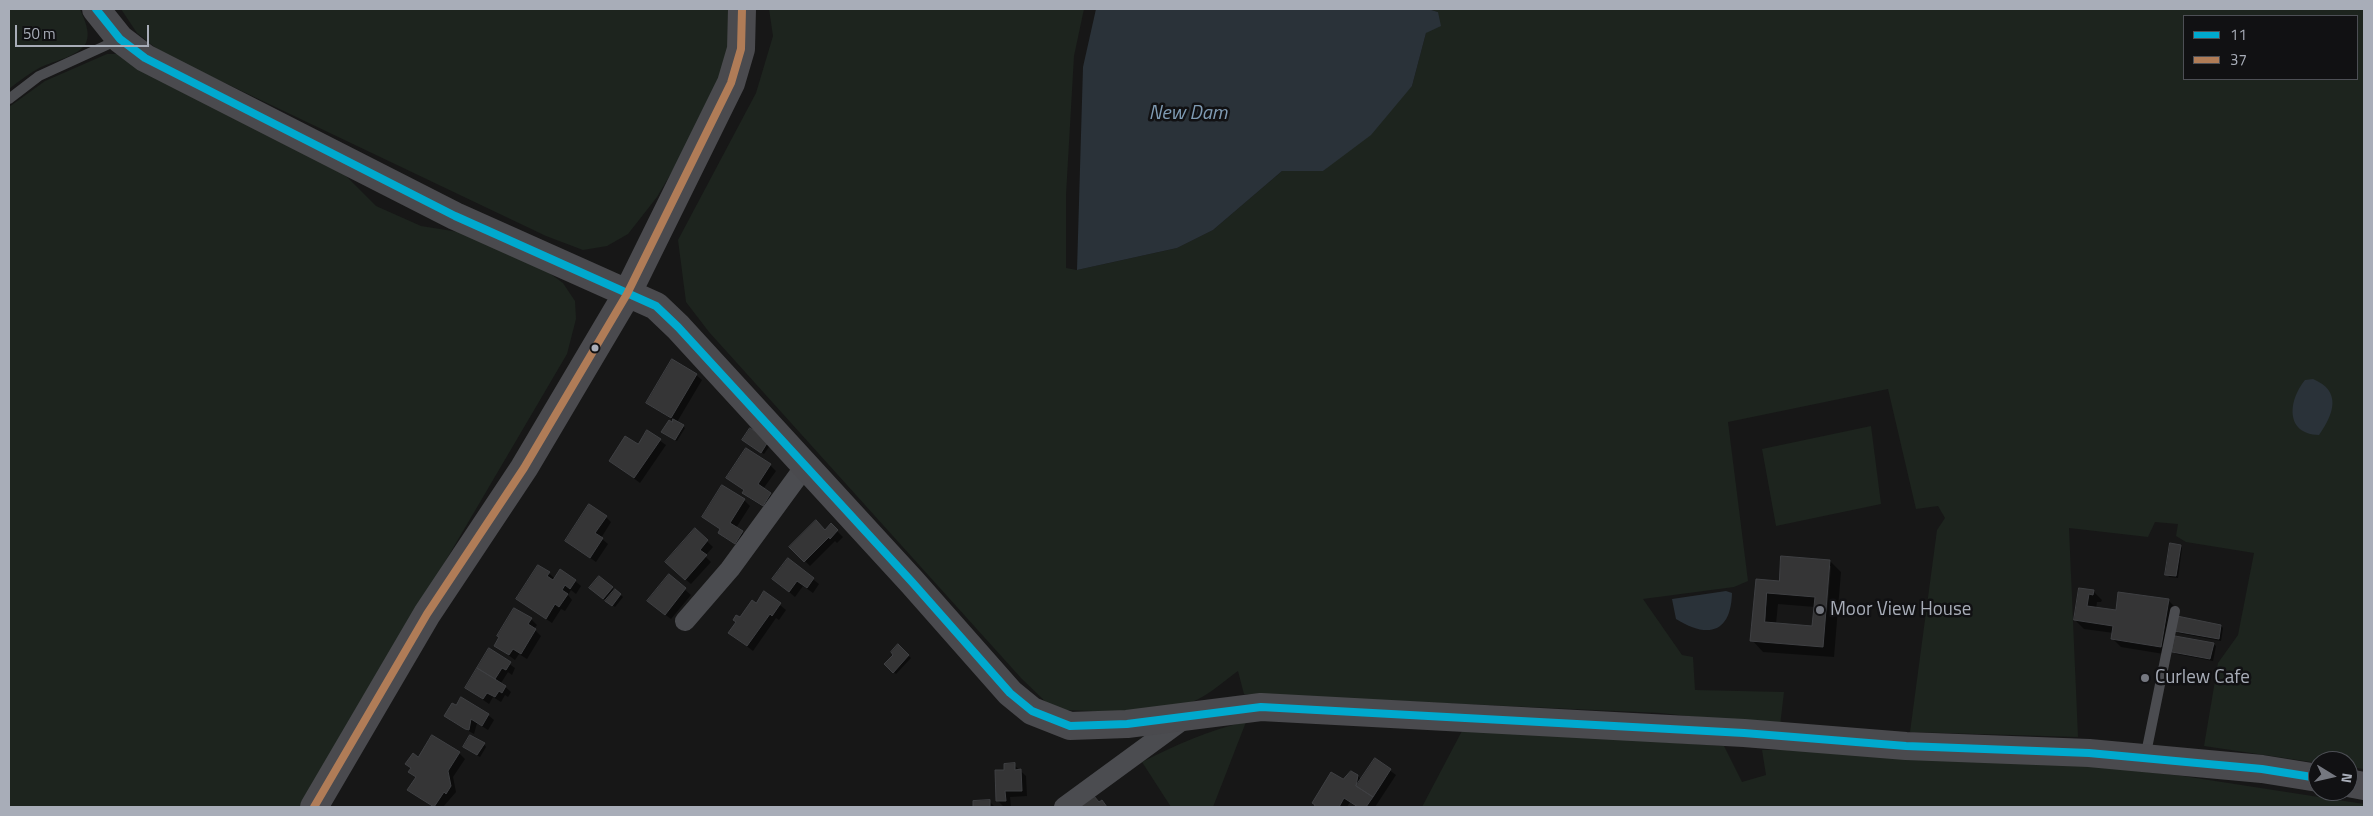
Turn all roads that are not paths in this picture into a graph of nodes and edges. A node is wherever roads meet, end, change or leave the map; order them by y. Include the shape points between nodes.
1 (96, 9) edge
2 (742, 9) edge
3 (120, 39) junction
4 (9, 99) edge
5 (627, 294) junction
6 (806, 465) junction
7 (2175, 611) dead end
8 (685, 621) dead end
9 (1190, 715) junction
10 (2145, 758) junction
11 (2308, 776) edge
12 (314, 807) edge
13 (1064, 807) edge

1 - 3 street
2 - 5 street via 741,50 731,83
3 - 4 lane via 40,76
3 - 5 street via 145,58 455,216
5 - 6 street via 656,306 678,327
5 - 12 street via 524,468 427,614
6 - 8 street via 730,569
6 - 9 street via 1010,693 1032,711 1070,726 1127,724
7 - 10 lane
9 - 10 street via 1261,707
9 - 13 street
10 - 11 street

